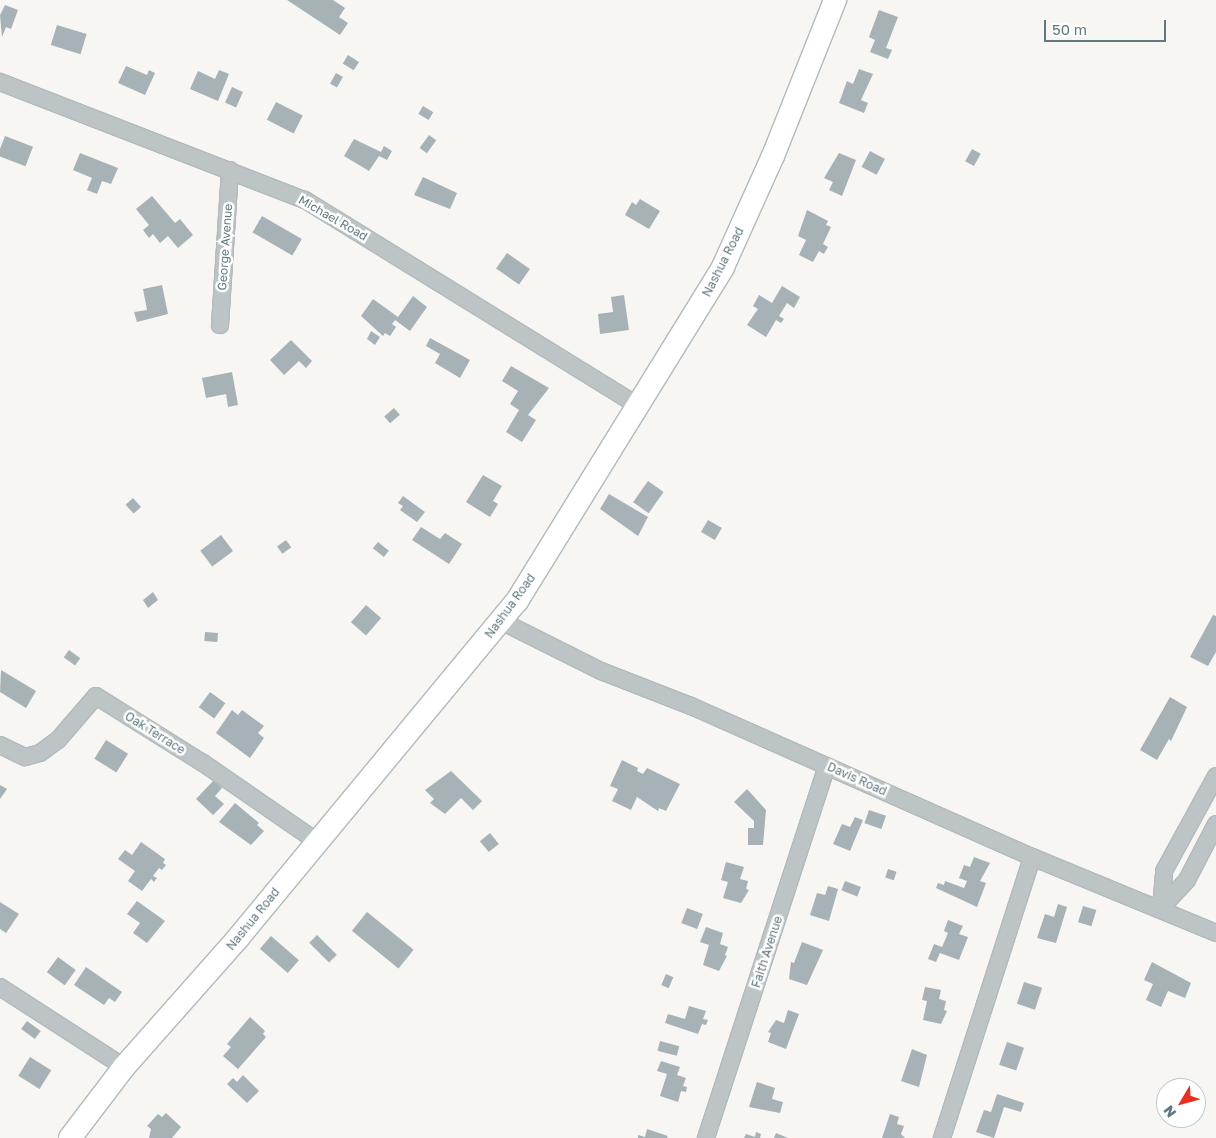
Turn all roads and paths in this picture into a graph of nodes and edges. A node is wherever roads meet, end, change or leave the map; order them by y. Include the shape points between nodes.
1 (835, 0) edge
2 (0, 82) edge
3 (230, 170) junction
4 (220, 324) dead end
5 (639, 406) junction
6 (501, 621) junction
7 (0, 745) edge
8 (827, 766) junction
9 (1216, 776) edge
10 (1216, 824) edge
11 (316, 841) junction
12 (1032, 857) junction
13 (1161, 908) junction
14 (1216, 933) edge
15 (0, 987) edge
16 (124, 1067) junction
17 (70, 1138) edge
18 (706, 1138) edge
19 (942, 1138) edge

1 - 5 main road, Nashua Road via 773,156 723,267
2 - 3 street, Michael Road
3 - 4 street, George Avenue
3 - 5 street, Michael Road via 321,209
5 - 6 main road, Nashua Road
6 - 8 street, Davis Road via 601,671 691,706
6 - 11 main road, Nashua Road
7 - 11 street, Oak Terrace via 25,757 40,754 58,740 96,696 220,773
8 - 12 street, Davis Road
8 - 18 street, Faith Avenue
9 - 13 street via 1164,871
10 - 13 street via 1187,880
11 - 16 main road, Nashua Road via 238,938
12 - 13 street, Davis Road
12 - 19 street
13 - 14 street, Davis Road
15 - 16 street
16 - 17 main road, Nashua Road

